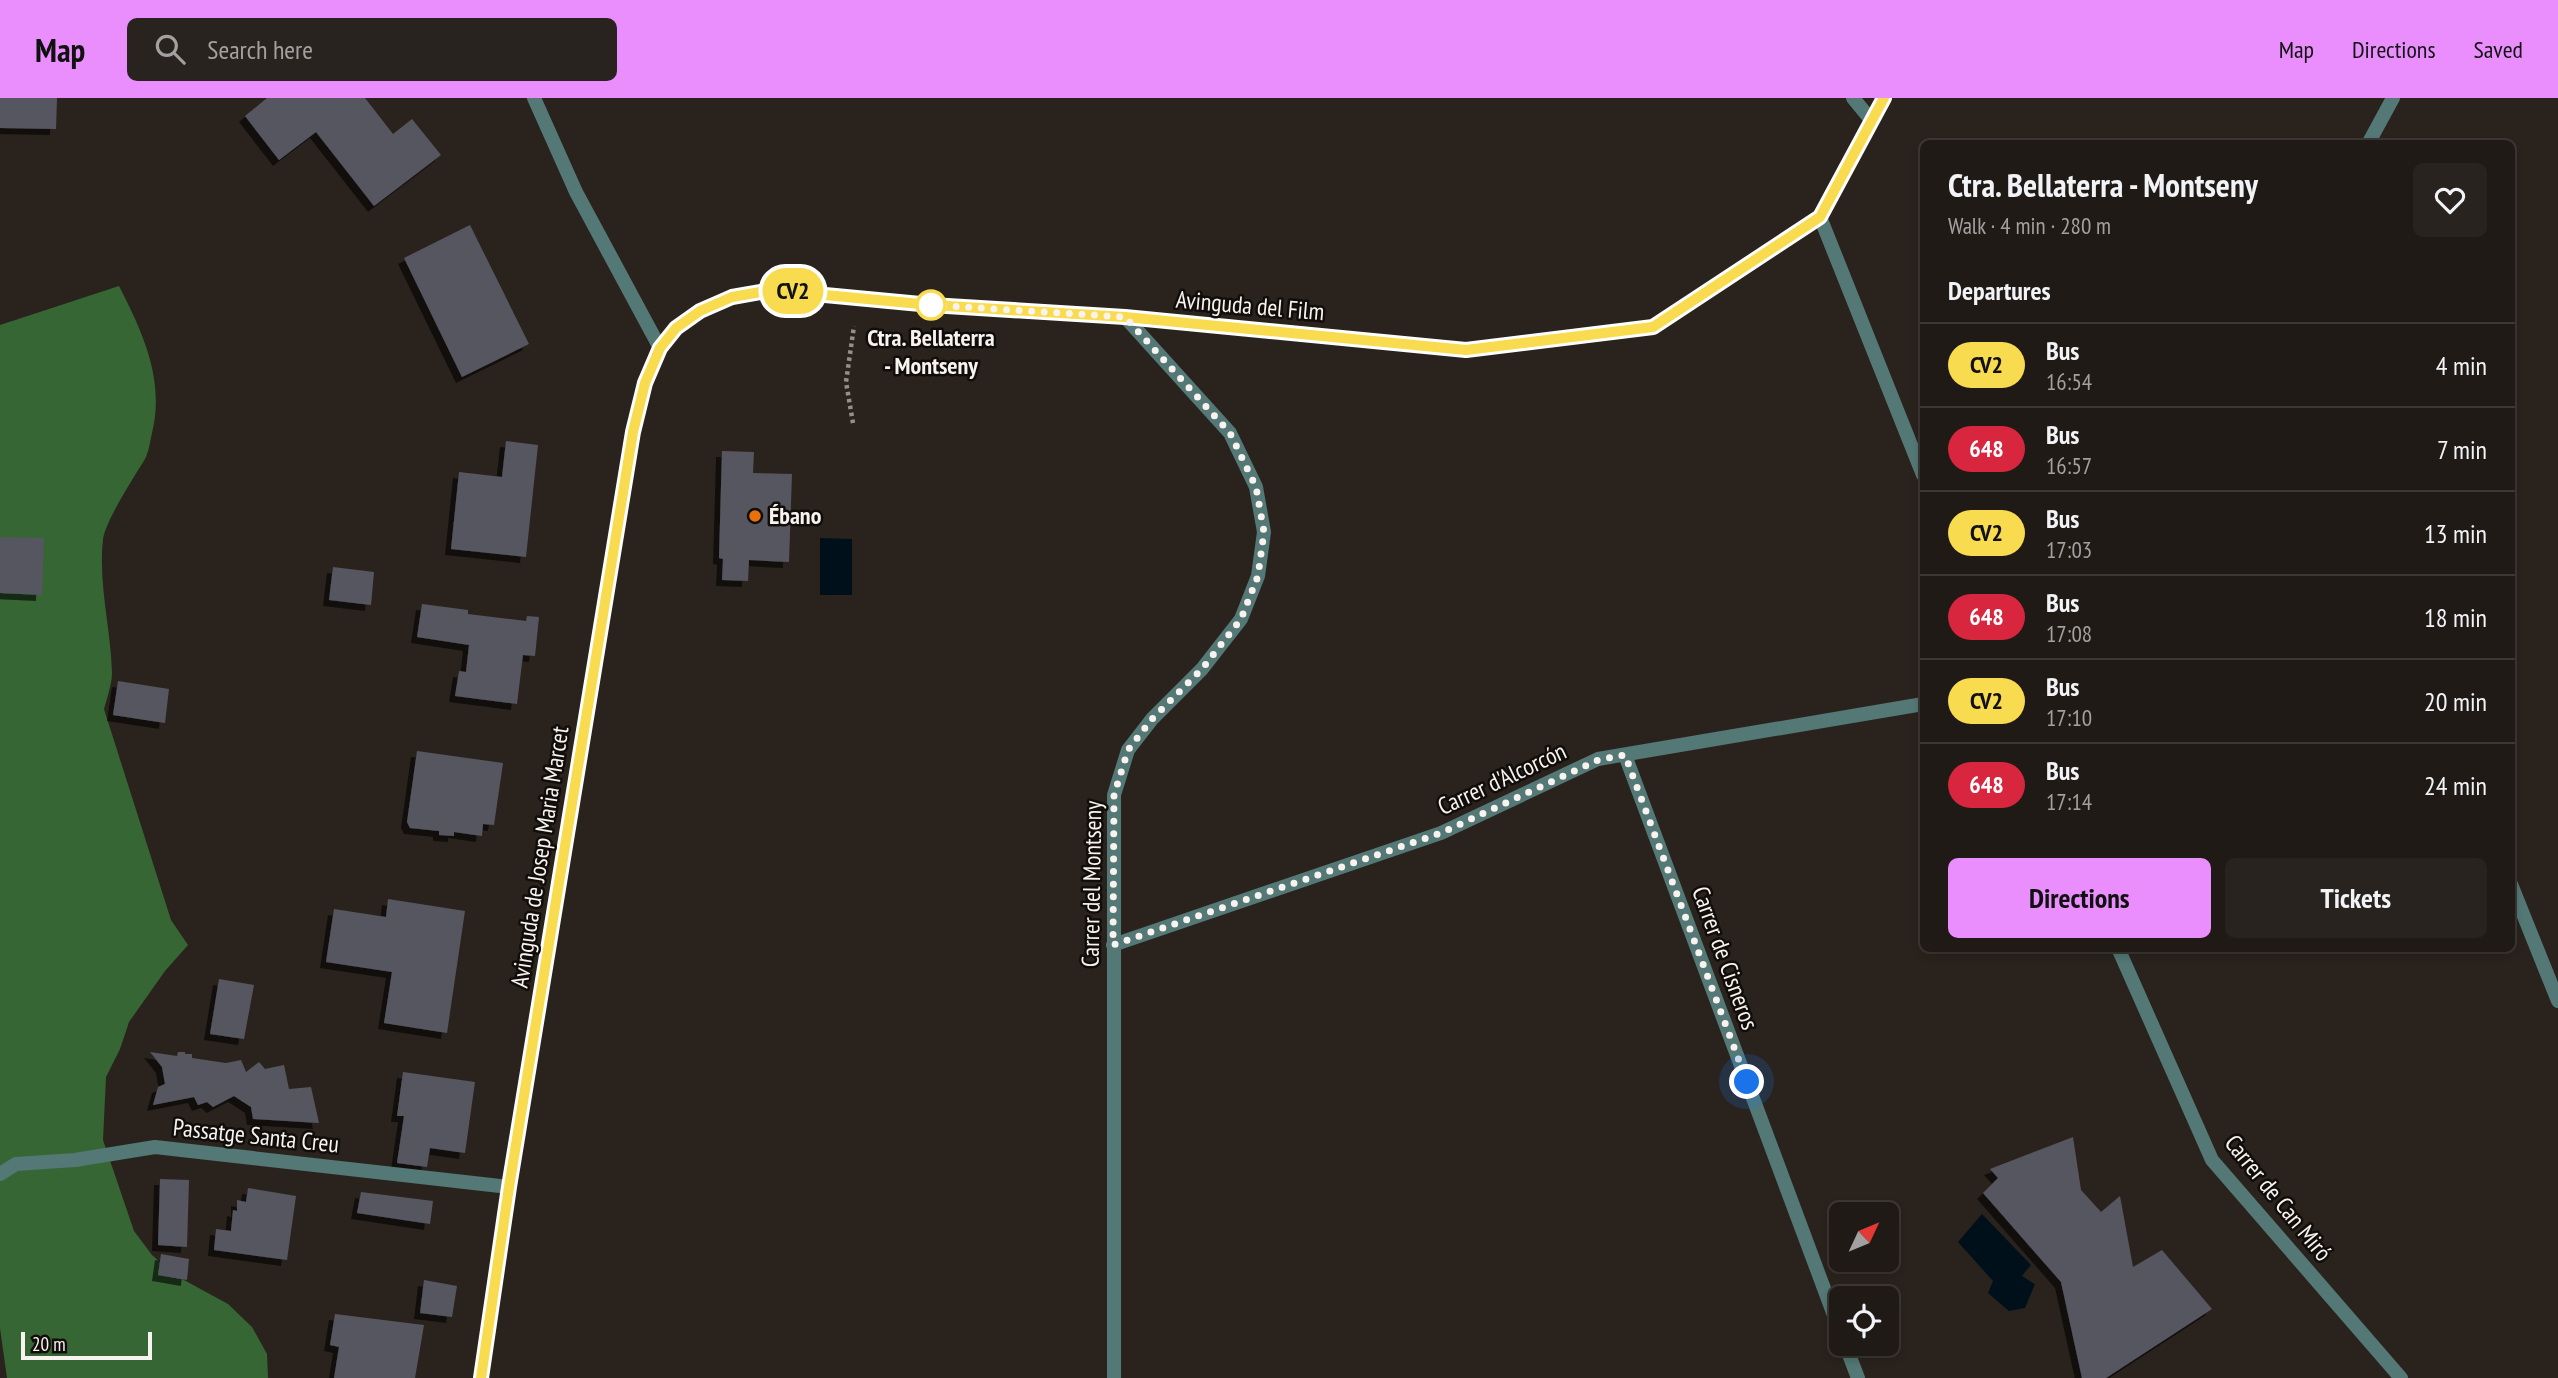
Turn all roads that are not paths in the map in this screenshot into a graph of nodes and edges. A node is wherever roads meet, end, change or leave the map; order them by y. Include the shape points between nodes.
1 (534, 98) edge
2 (1853, 98) edge
3 (1884, 98) edge
4 (2393, 98) edge
5 (1872, 121) junction
6 (2370, 140) edge
7 (1820, 217) junction
8 (1125, 317) junction
9 (660, 348) junction
10 (1920, 467) edge
11 (1920, 705) edge
12 (1625, 755) junction
13 (2515, 894) edge
14 (1113, 945) junction
15 (2120, 952) edge
16 (2558, 1001) edge
17 (0, 1174) edge
18 (509, 1187) junction
19 (1829, 1302) edge
20 (1849, 1356) edge
21 (481, 1378) edge
22 (1114, 1378) edge
23 (1857, 1378) edge
24 (2401, 1378) edge

1 - 9 street via 576,192
2 - 5 street
3 - 5 street
4 - 6 street
5 - 7 street
7 - 8 street, Avinguda del Film via 1653,327 1466,350
7 - 10 street
8 - 9 street, Avinguda del Film via 772,290 732,297 700,311 676,328
8 - 14 street, Carrer del Montseny via 1230,433 1256,487 1264,532 1258,576 1241,619 1128,750 1114,795
9 - 18 street, Avinguda de Josep Maria Marcet via 645,383 633,432
11 - 12 street, Carrer d'Alcorcón
12 - 14 street, Carrer d'Alcorcón via 1598,760 1441,833
12 - 19 street, Carrer de Cisneros
13 - 16 street
14 - 22 street, Carrer del Montseny
15 - 24 street, Carrer de Can Miró via 2212,1160
17 - 18 street, Passatge Santa Creu via 16,1164 155,1147
18 - 21 street, Avinguda de Josep Maria Marcet
20 - 23 street

